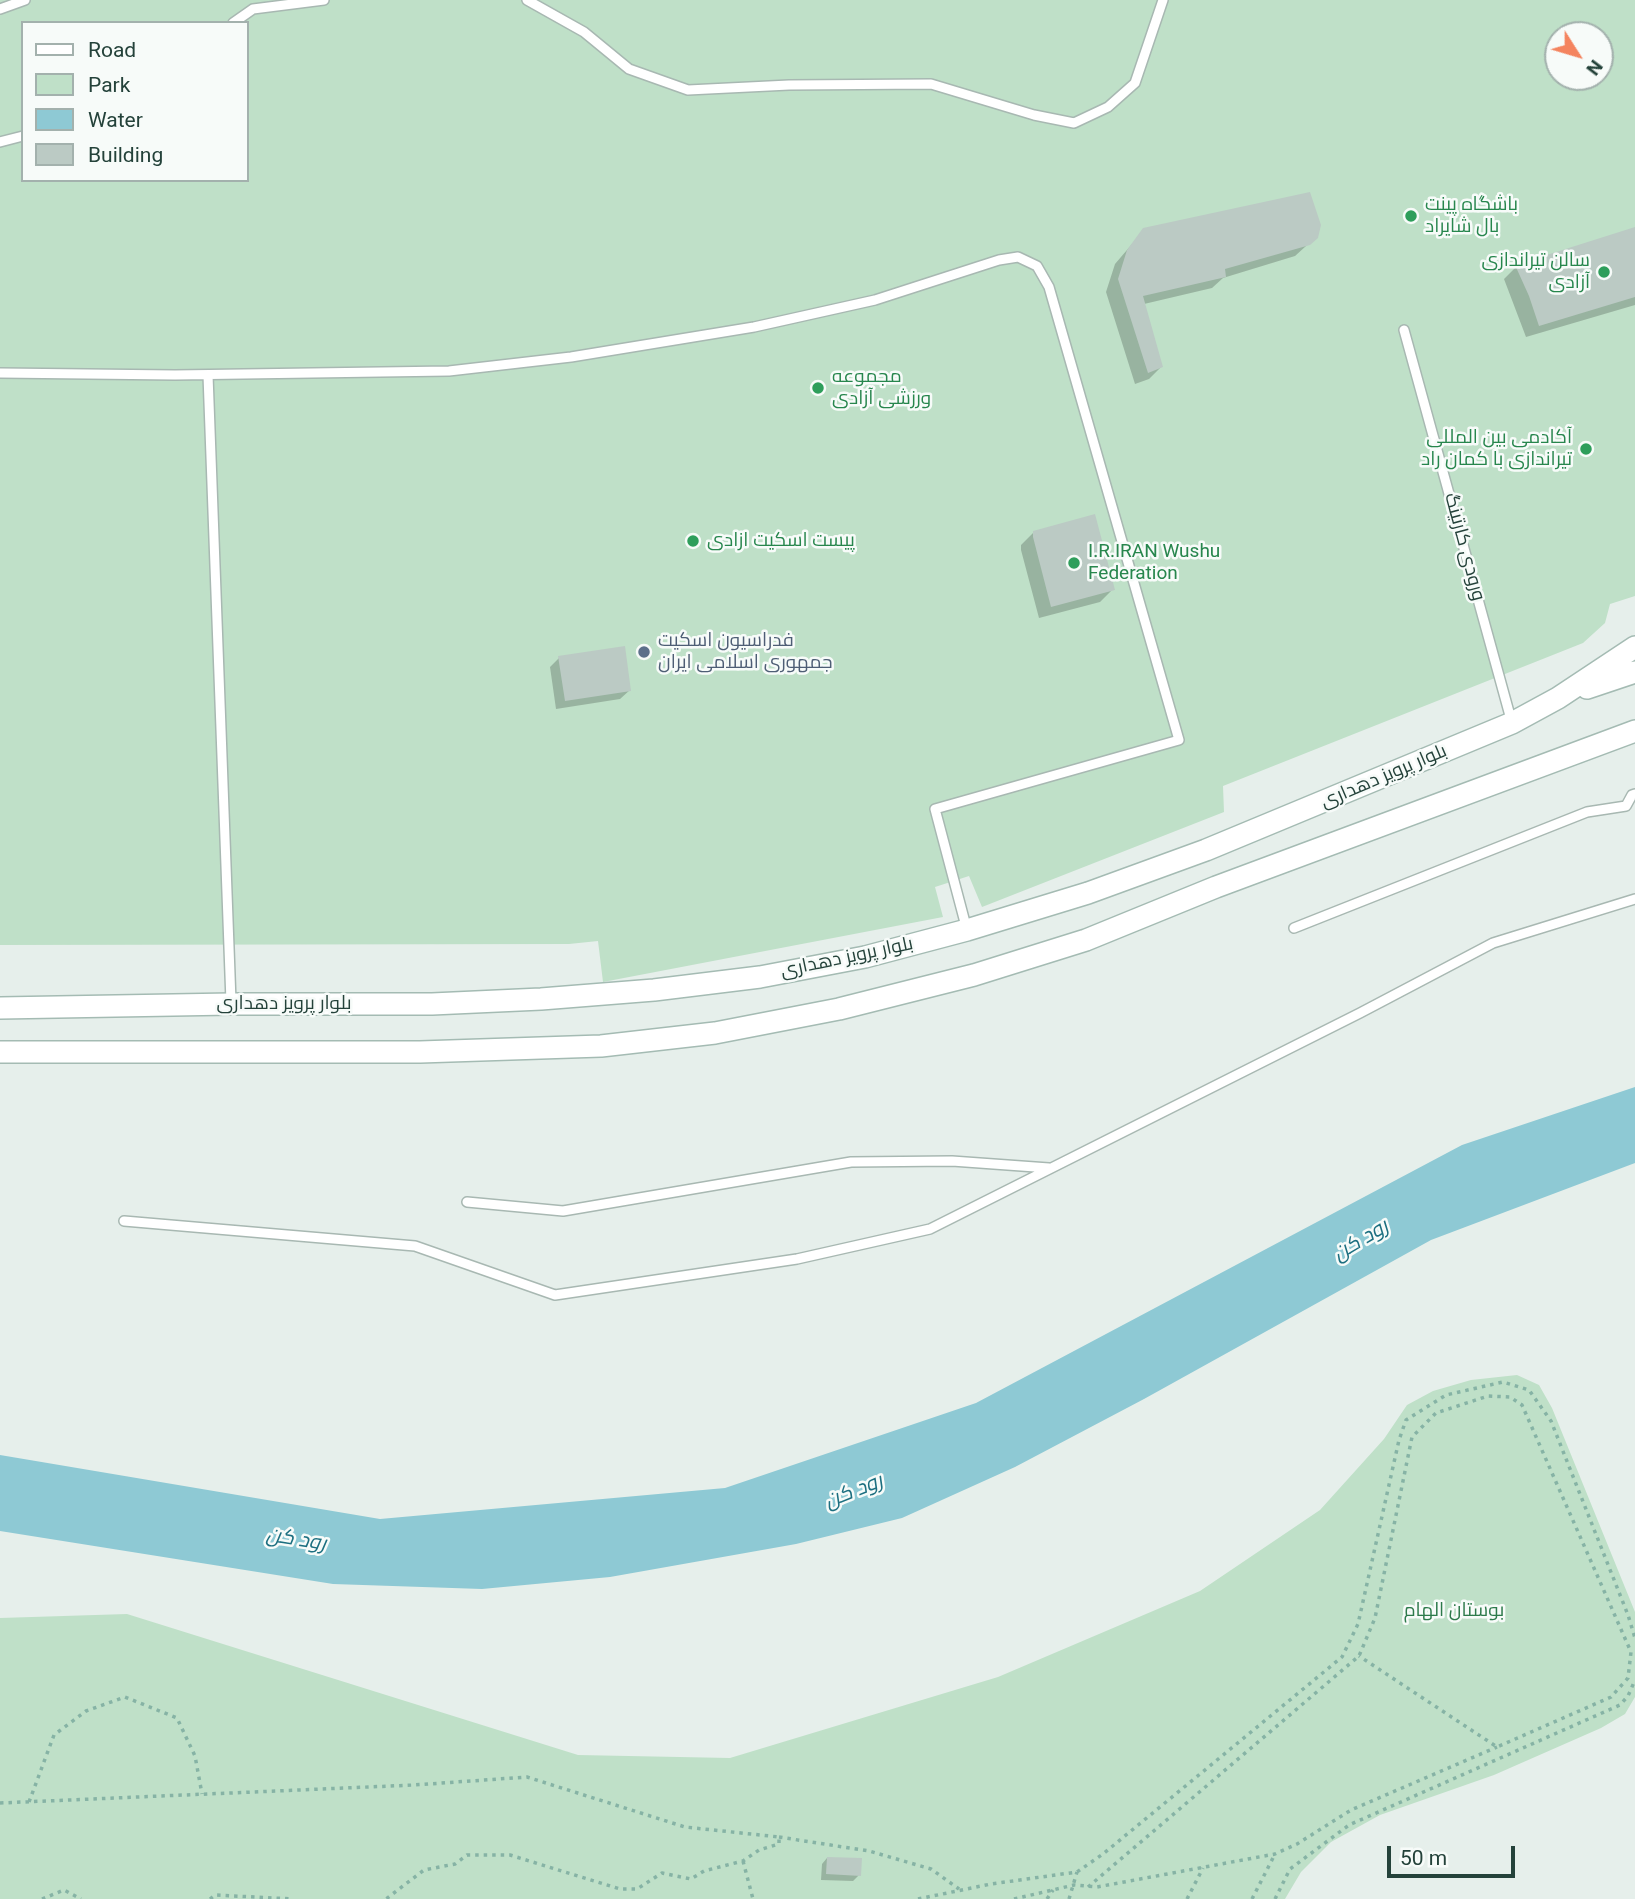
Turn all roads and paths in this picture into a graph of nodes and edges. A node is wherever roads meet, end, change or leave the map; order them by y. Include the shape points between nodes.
1 (24, 0) edge
2 (324, 0) edge
3 (527, 0) edge
4 (1163, 0) edge
5 (0, 9) edge
6 (236, 21) edge
7 (21, 137) edge
8 (0, 142) edge
9 (1404, 330) dead end
10 (0, 373) edge
11 (208, 374) junction
12 (1635, 647) edge
13 (1635, 671) edge
14 (1558, 698) junction
15 (1512, 723) junction
16 (1635, 731) edge
17 (1635, 794) edge
18 (1635, 899) edge
19 (1294, 928) dead end
20 (967, 930) junction
21 (231, 1004) junction
22 (0, 1008) edge
23 (0, 1052) edge
24 (1051, 1168) junction
25 (467, 1202) dead end
26 (124, 1221) dead end
27 (1635, 1638) edge
28 (1359, 1656) junction
29 (1635, 1680) edge
30 (1497, 1747) junction
31 (202, 1794) junction
32 (29, 1802) junction
33 (0, 1803) edge
34 (779, 1837) junction
35 (1275, 1854) junction
36 (743, 1861) junction
37 (1203, 1868) junction
38 (1077, 1872) junction
39 (1074, 1885) junction
40 (1088, 1886) junction
41 (960, 1889) junction
42 (1053, 1889) junction
43 (42, 1899) edge
44 (81, 1899) edge
45 (210, 1899) edge
46 (293, 1899) edge
47 (386, 1899) edge
48 (753, 1899) edge
49 (918, 1899) edge
50 (1014, 1899) edge
51 (1047, 1899) edge
52 (1069, 1899) edge
53 (1187, 1899) edge
54 (1252, 1899) edge
55 (1275, 1899) edge

1 - 5 lane
2 - 6 lane via 253,9
3 - 4 lane via 584,32 629,69 688,90 931,84 1034,115 1074,122 1108,107 1135,83
7 - 8 lane
9 - 15 lane, ورودی کارتینگ
10 - 11 lane
11 - 20 lane via 449,371 571,358 754,327 874,300 999,260 1018,257 1037,266 1049,287 1179,740 935,809
11 - 21 lane
12 - 14 main road, بلوار پرویز دهداری
13 - 14 main road
14 - 15 main road, بلوار پرویز دهداری
15 - 20 main road, بلوار پرویز دهداری via 1206,850
16 - 23 main road via 1086,940 974,975 802,1016 715,1033 601,1046 420,1052
17 - 19 lane via 1626,806 1587,812
18 - 24 lane via 1493,943
20 - 21 main road, بلوار پرویز دهداری via 866,957 654,990 432,1004
21 - 22 main road, بلوار پرویز دهداری
24 - 25 lane via 952,1161 851,1162 563,1211
24 - 26 lane via 930,1229 797,1259 555,1295 415,1246
27 - 38 path via 1550,1421 1529,1390 1503,1382 1446,1395 1406,1420 1358,1624 1342,1657
28 - 30 path
28 - 30 path via 1375,1618 1412,1437 1436,1413 1488,1396 1510,1397 1522,1405 1631,1652 1628,1678 1611,1697
28 - 40 path
29 - 55 path via 1620,1705 1349,1825 1290,1869
30 - 35 path via 1351,1811
31 - 32 path
31 - 32 path via 195,1756 177,1718 125,1697 86,1711 54,1735
31 - 34 path via 527,1777 685,1827
32 - 33 path
34 - 36 path via 779,1843
34 - 41 path via 869,1851 931,1869
35 - 37 path
35 - 54 path
36 - 47 path via 691,1879 662,1874 637,1889 621,1889 510,1855 467,1855 455,1864 424,1870
36 - 48 path
37 - 40 path
37 - 53 path
38 - 39 path
38 - 41 path
39 - 40 path
39 - 42 path
39 - 52 path
41 - 49 path
42 - 50 path
42 - 51 path
43 - 44 path via 64,1890
45 - 46 path via 215,1895

